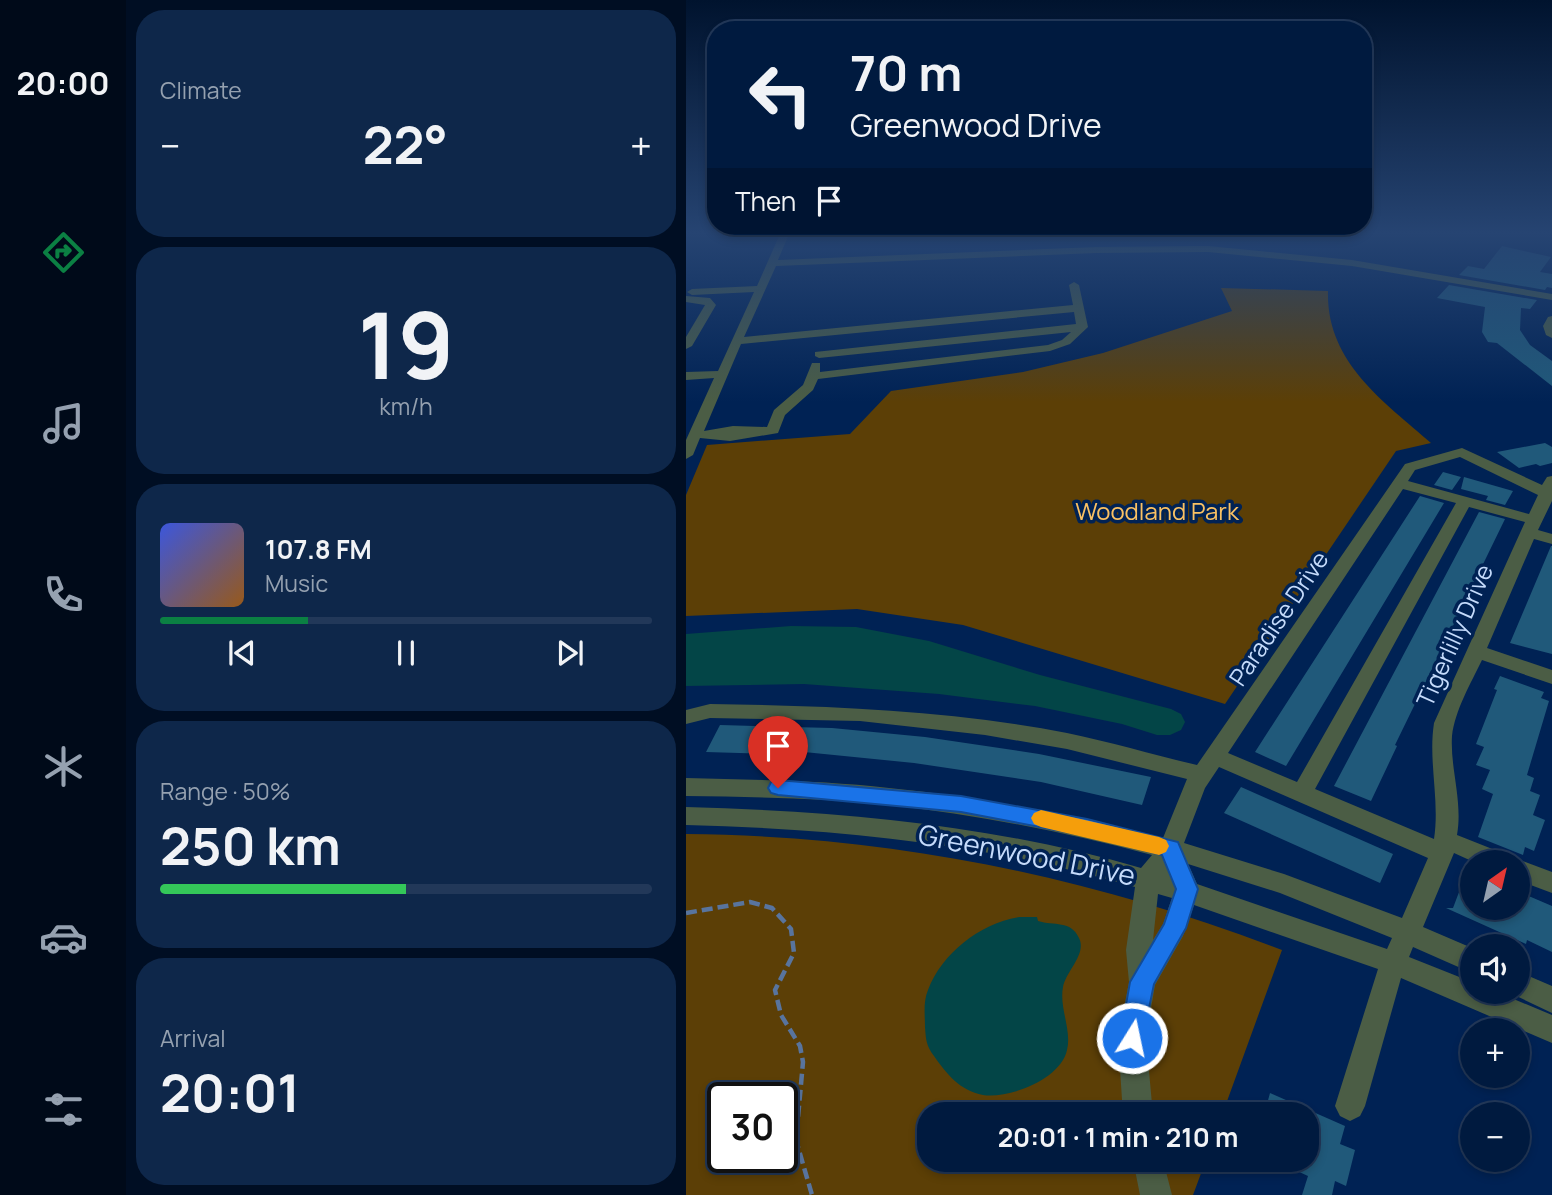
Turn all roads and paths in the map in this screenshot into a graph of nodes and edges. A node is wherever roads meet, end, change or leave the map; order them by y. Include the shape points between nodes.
1 (762, 289) edge
2 (743, 290) edge
3 (1075, 290) edge
4 (1509, 290) edge
5 (686, 292) edge
6 (1552, 297) edge
7 (686, 299) edge
8 (1078, 308) junction
9 (1552, 319) edge
10 (1082, 327) junction
11 (821, 335) junction
12 (1552, 335) edge
13 (738, 341) junction
14 (686, 346) edge
15 (819, 354) junction
16 (723, 374) junction
17 (686, 376) edge
18 (814, 376) junction
19 (699, 435) junction
20 (686, 455) edge
21 (1399, 483) junction
22 (1550, 490) edge
23 (1465, 501) junction
24 (1531, 526) junction
25 (1552, 539) edge
26 (1476, 651) junction
27 (1552, 677) edge
28 (686, 718) edge
29 (1215, 756) junction
30 (1202, 775) junction
31 (686, 787) edge
32 (1302, 793) junction
33 (686, 816) edge
34 (1443, 846) junction
35 (1170, 849) junction
36 (1460, 851) edge
37 (1530, 874) edge
38 (1148, 878) junction
39 (1552, 883) edge
40 (1187, 889) junction
41 (686, 913) edge
42 (1408, 933) junction
43 (1460, 956) edge
44 (1394, 962) junction
45 (1142, 982) junction
46 (1530, 989) edge
47 (1552, 1000) edge
48 (1552, 1029) edge
49 (1137, 1102) edge
50 (1350, 1106) dead end
51 (1151, 1172) edge
52 (812, 1195) edge
53 (1156, 1195) edge

1 - 13 street
2 - 5 street
3 - 8 street
4 - 6 street
7 - 14 street via 706,300 711,305
8 - 10 street
8 - 11 street
9 - 12 street
10 - 15 street
10 - 18 street via 1066,342 1027,352
11 - 13 street
11 - 15 street
13 - 16 street
15 - 18 street
16 - 17 street
16 - 19 street
18 - 19 street via 768,431
19 - 20 street
21 - 22 street, Paradise Drive via 1410,467 1462,452
21 - 23 street
21 - 29 street, Paradise Drive
22 - 24 street, Tigerlilly Drive
23 - 24 street
23 - 32 street
24 - 25 street
24 - 26 street, Tigerlilly Drive
26 - 27 street
26 - 34 street, Tigerlilly Drive via 1440,740 1448,793
28 - 30 street via 710,710 860,714 1067,741
29 - 30 street, Paradise Drive
29 - 32 street
30 - 35 street, Paradise Drive
31 - 35 street, Greenwood Drive via 755,786 961,804
32 - 34 street
33 - 38 street, Greenwood Drive via 867,824 1036,850
34 - 36 street
34 - 42 street, Tigerlilly Drive
35 - 38 street, Paradise Drive
35 - 40 street
35 - 42 street, Greenwood Drive via 1323,899
37 - 39 street
38 - 40 street, Greenwood Drive
38 - 45 street via 1139,950
40 - 44 street, Greenwood Drive
40 - 45 street via 1174,928
41 - 52 path via 750,902 772,908 791,929 794,953 775,990 803,1062 796,1140
42 - 43 street, Greenwood Drive
42 - 44 street, Tigerlilly Drive
44 - 48 street, Greenwood Drive
44 - 50 street, Tigerlilly Drive
45 - 49 street via 1132,1038
46 - 47 street
51 - 53 street

